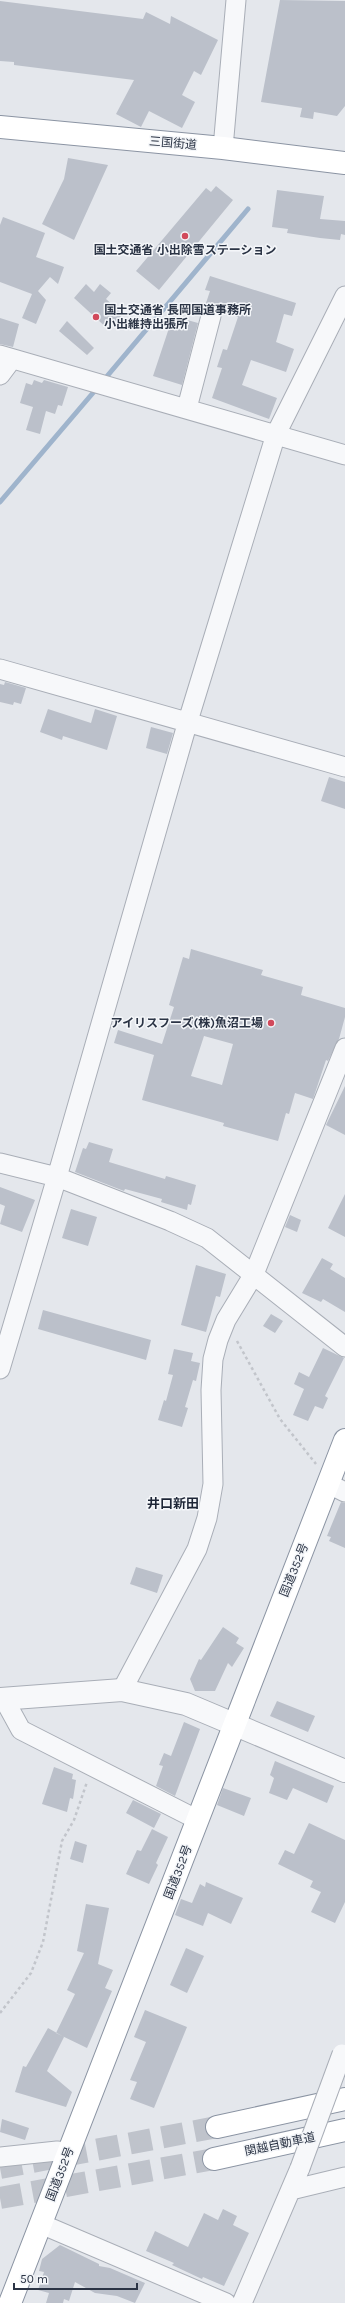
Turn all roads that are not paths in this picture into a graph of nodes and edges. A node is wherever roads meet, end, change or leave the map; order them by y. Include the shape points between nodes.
1 (236, 0) edge
2 (0, 127) edge
3 (223, 148) junction
4 (345, 163) edge
5 (345, 296) edge
6 (211, 316) dead end
7 (6, 357) edge
8 (0, 375) edge
9 (187, 408) junction
10 (276, 434) junction
11 (345, 455) edge
12 (0, 669) edge
13 (188, 721) junction
14 (345, 766) edge
15 (345, 1048) edge
16 (0, 1163) edge
17 (57, 1177) junction
18 (254, 1274) junction
19 (345, 1347) edge
20 (0, 1369) edge
21 (345, 1440) edge
22 (335, 1483) edge
23 (122, 1690) junction
24 (2, 1699) edge
25 (234, 1725) junction
26 (345, 1771) edge
27 (198, 1820) junction
28 (344, 2050) edge
29 (345, 2099) edge
30 (217, 2127) tunnel mouth
31 (345, 2130) edge
32 (69, 2152) junction
33 (0, 2157) edge
34 (214, 2158) tunnel mouth
35 (345, 2177) edge
36 (291, 2190) junction
37 (41, 2224) junction
38 (10, 2303) edge
39 (226, 2303) edge
40 (242, 2303) edge

1 - 3 street
2 - 3 highway, 三国街道
3 - 4 highway, 三国街道
5 - 10 street
6 - 9 street
7 - 8 street
7 - 9 street
9 - 10 street
10 - 11 street
10 - 13 street
12 - 13 street
13 - 14 street
13 - 17 street
15 - 18 street
16 - 17 street
17 - 18 street via 202,1235
17 - 20 street
18 - 19 street
18 - 23 street via 226,1320 213,1359 212,1484 207,1518 198,1549
21 - 22 highway, 国道352号
22 - 25 highway, 国道352号
23 - 24 street
23 - 25 street via 186,1704
24 - 27 street via 21,1730
25 - 26 street
25 - 27 highway, 国道352号
27 - 32 highway, 国道352号
28 - 36 street, bridge
29 - 30 highway
31 - 34 highway, 関越自動車道
32 - 33 street
32 - 37 highway, 国道352号
35 - 36 street
36 - 40 street
37 - 38 highway, 国道352号
37 - 39 street

